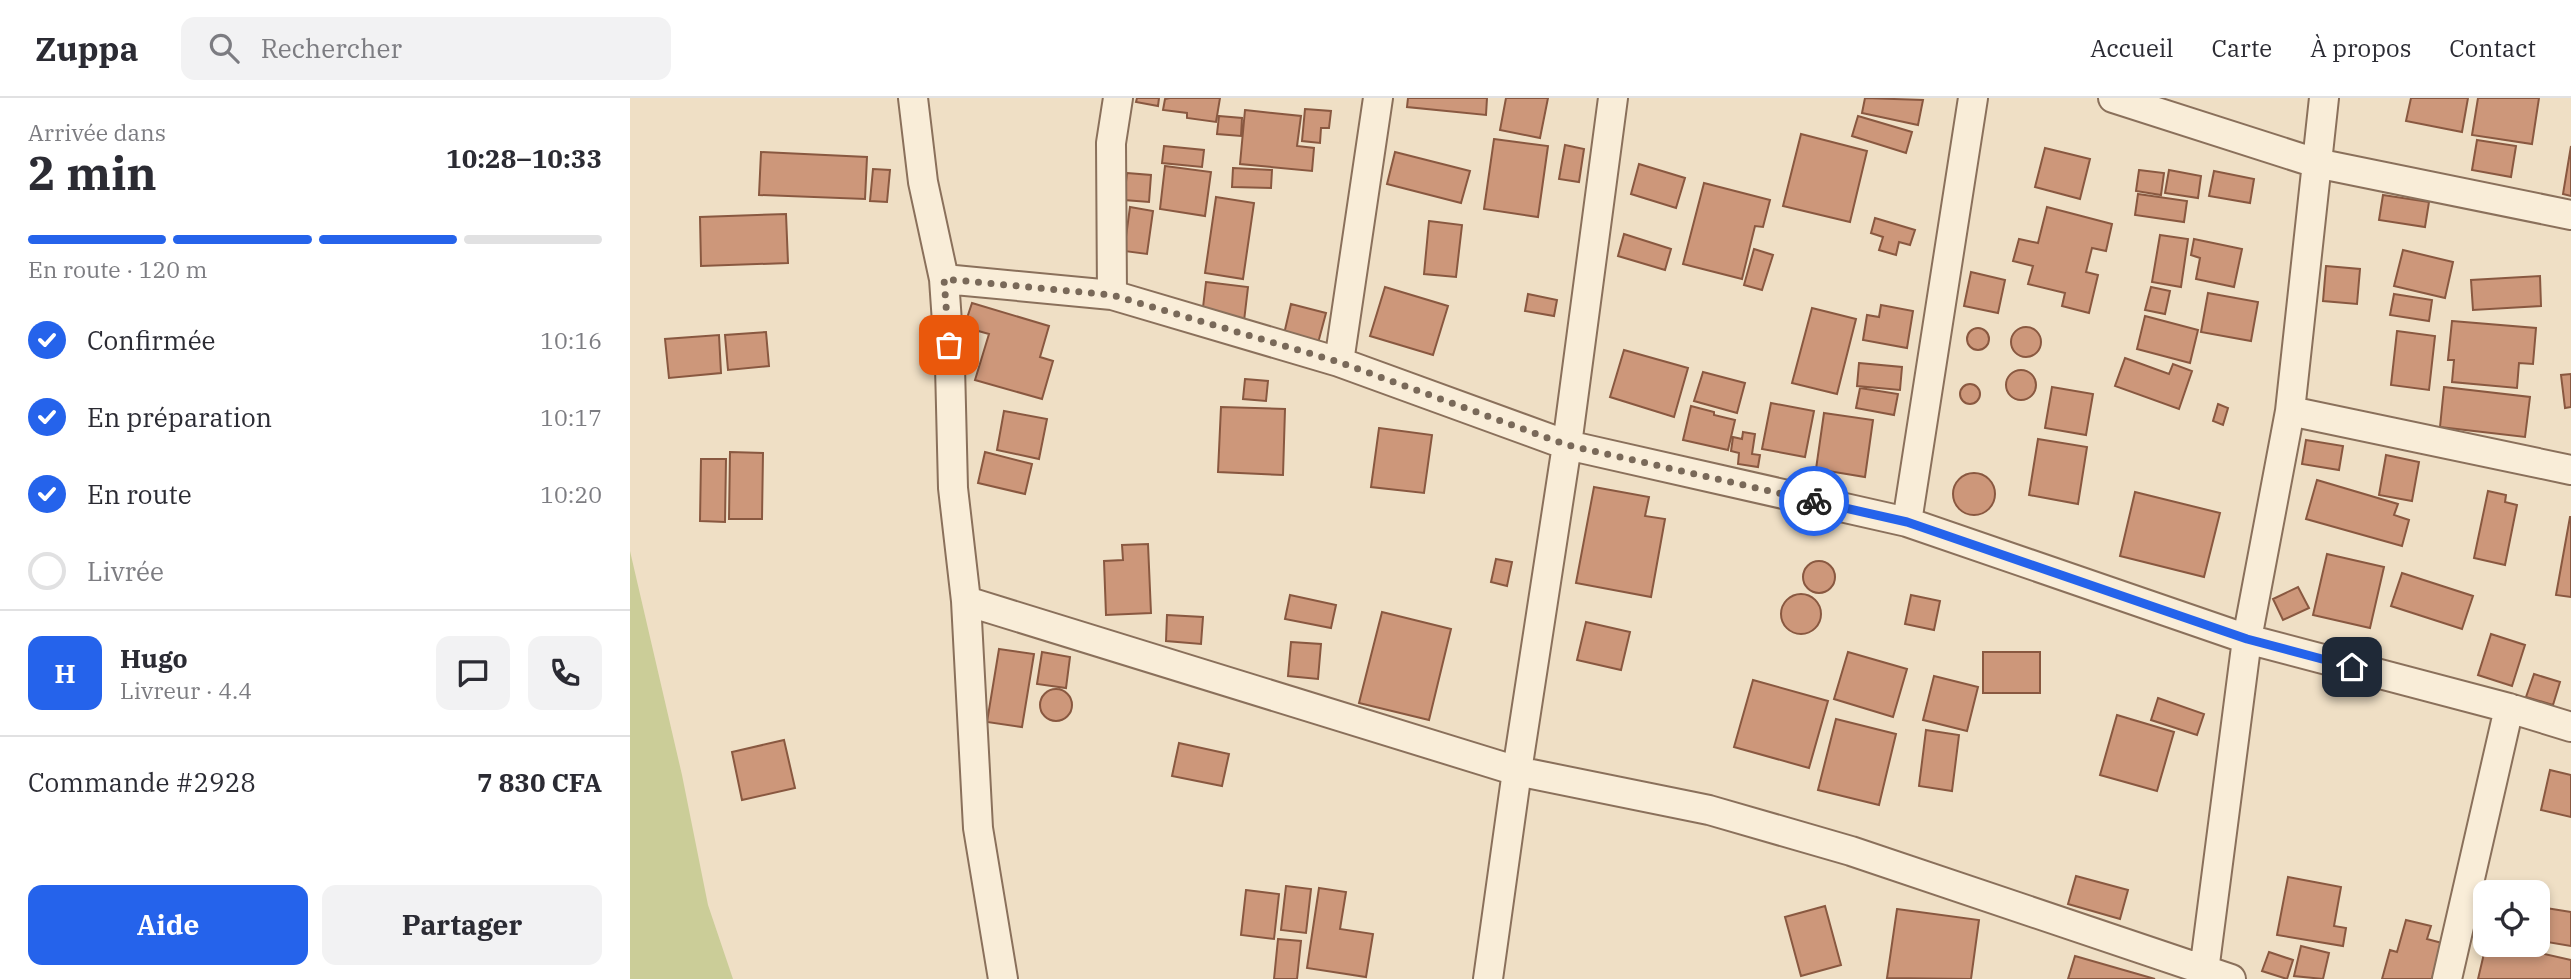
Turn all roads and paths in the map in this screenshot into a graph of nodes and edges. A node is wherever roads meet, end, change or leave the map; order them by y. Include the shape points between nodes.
1 (913, 98) edge
2 (1118, 98) edge
3 (1377, 98) edge
4 (1613, 98) edge
5 (1973, 98) edge
6 (2113, 98) edge
7 (2324, 98) edge
8 (2316, 163) junction
9 (2571, 215) edge
10 (944, 279) junction
11 (1112, 295) junction
12 (1339, 362) junction
13 (2290, 411) junction
14 (1567, 445) junction
15 (2571, 470) edge
16 (1907, 522) junction
17 (966, 601) junction
18 (2247, 639) junction
19 (2509, 708) junction
20 (2571, 727) edge
21 (1517, 771) junction
22 (2212, 976) edge
23 (1010, 977) edge
24 (1488, 979) edge
25 (2447, 979) edge

1 - 10 street via 923,182
2 - 11 street via 1111,143
3 - 12 street
4 - 14 street
5 - 16 street
6 - 8 street
7 - 8 street
8 - 9 street
8 - 13 street
10 - 11 street
10 - 17 street via 953,488
11 - 12 street
12 - 14 street
13 - 15 street
13 - 18 street
14 - 16 street
14 - 21 street
16 - 18 street
17 - 21 street
17 - 23 street via 978,828
18 - 19 street
18 - 22 street
19 - 20 street
19 - 25 street
21 - 22 street via 1709,810 1825,843
21 - 24 street

